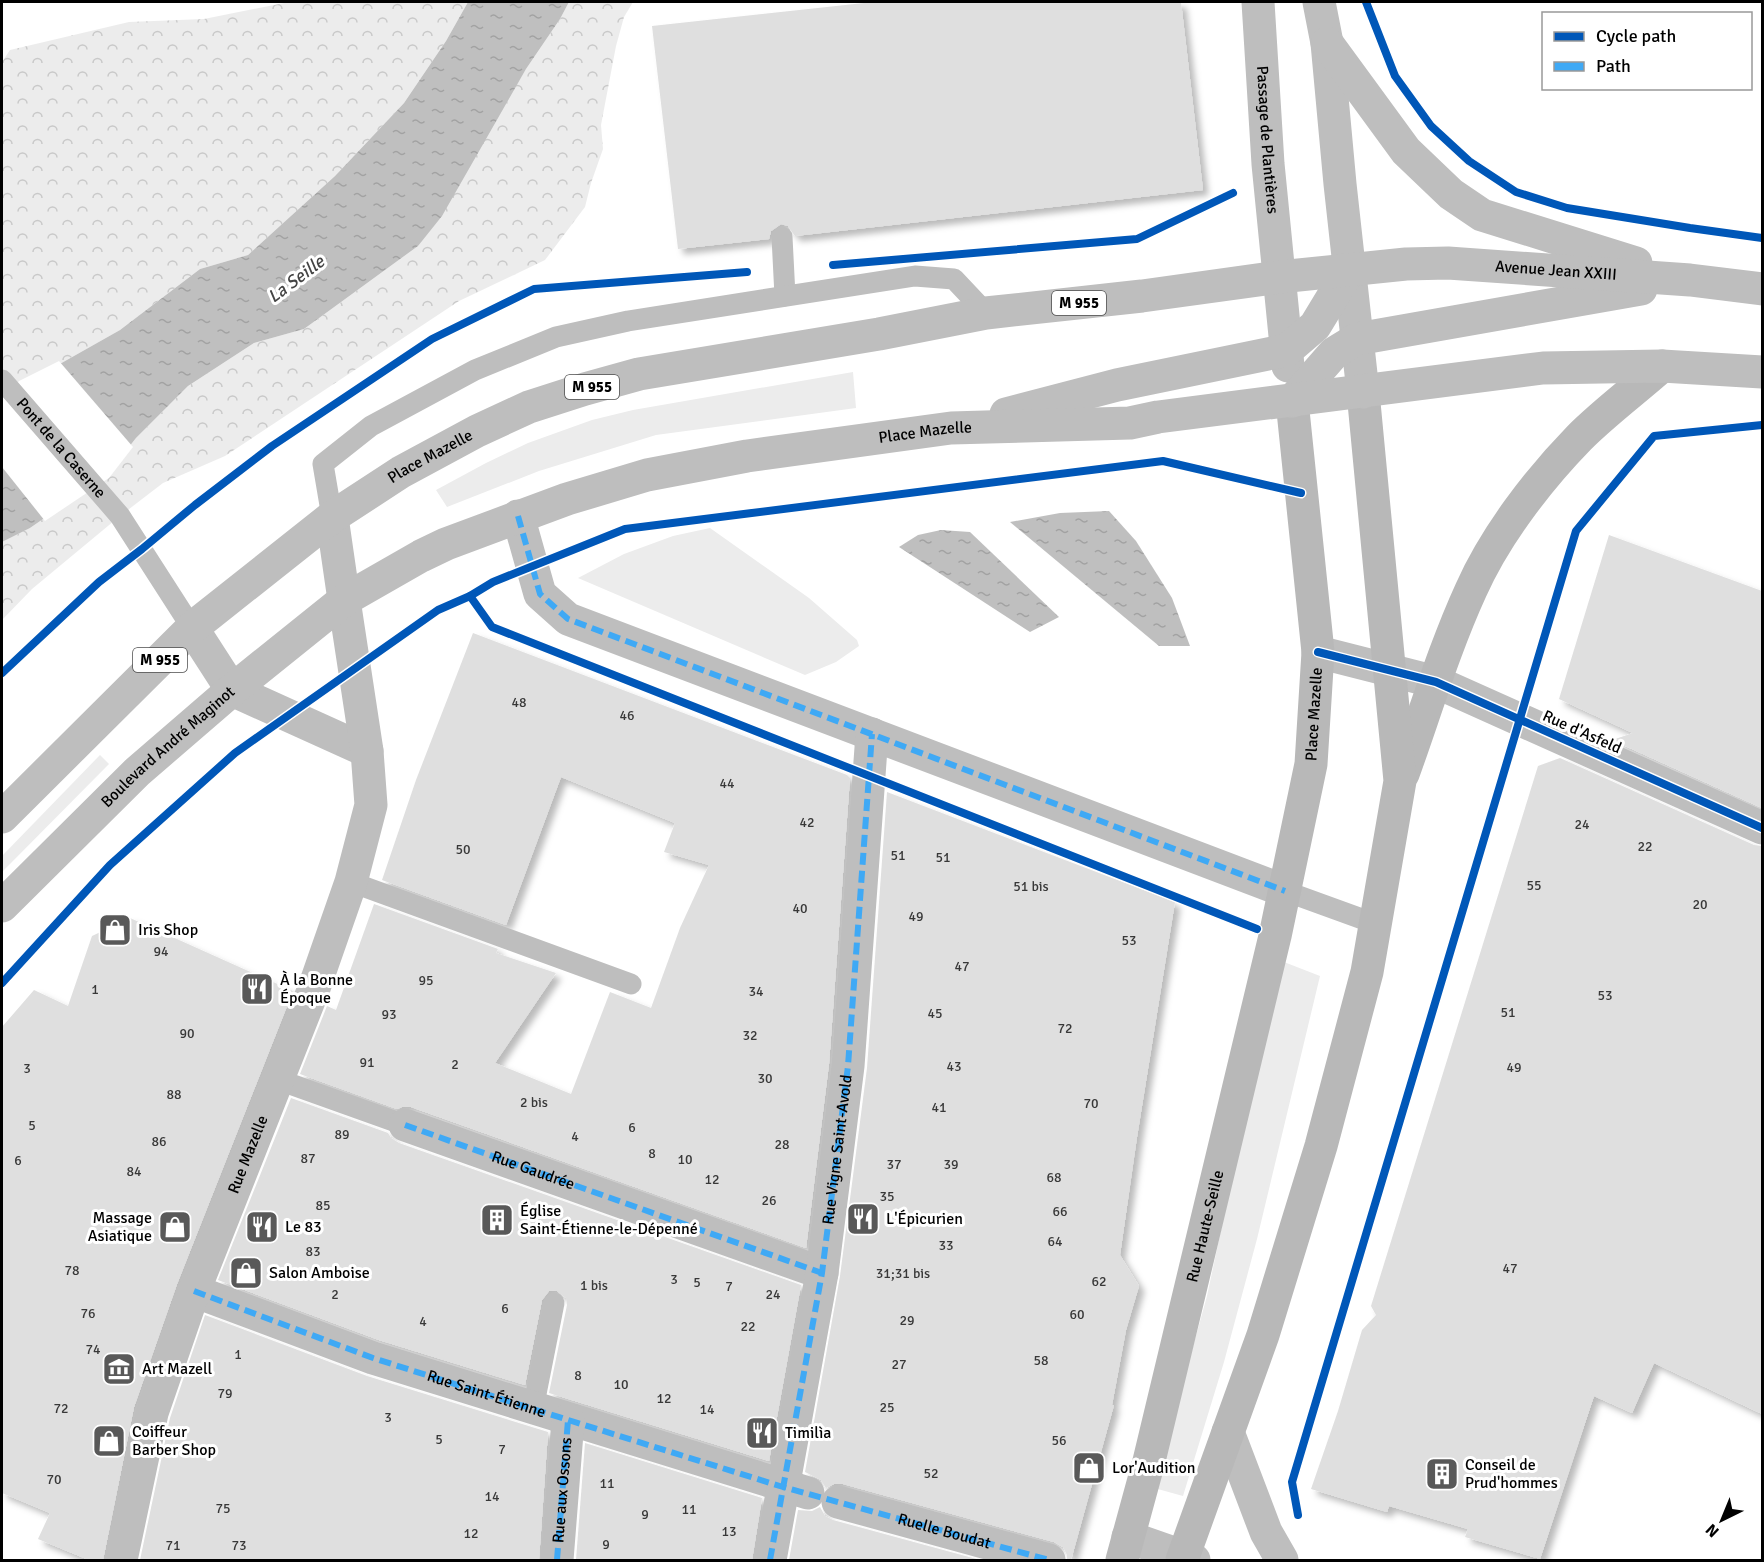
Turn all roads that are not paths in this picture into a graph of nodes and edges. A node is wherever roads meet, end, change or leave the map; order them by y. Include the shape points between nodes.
1 (1258, 2) edge
2 (1319, 2) edge
3 (1327, 43) junction
4 (782, 237) dead end
5 (1349, 270) junction
6 (1279, 277) junction
7 (1690, 280) junction
8 (1762, 289) edge
9 (785, 296) junction
10 (986, 313) junction
11 (1315, 326) junction
12 (1345, 346) junction
13 (1287, 350) junction
14 (1662, 366) junction
15 (1762, 372) edge
16 (2, 380) edge
17 (1363, 392) junction
18 (1292, 401) junction
19 (951, 428) junction
20 (518, 516) junction
21 (332, 517) junction
22 (344, 600) junction
23 (192, 628) junction
24 (1318, 652) junction
25 (1390, 671) junction
26 (1436, 682) junction
27 (232, 690) junction
28 (872, 735) junction
29 (367, 751) junction
30 (1401, 782) junction
31 (2, 817) edge
32 (1762, 828) edge
33 (351, 882) junction
34 (1285, 891) junction
35 (2, 906) edge
36 (1376, 924) junction
37 (631, 984) dead end
38 (279, 1080) junction
39 (405, 1125) joint
40 (822, 1273) junction
41 (194, 1291) junction
42 (554, 1303) dead end
43 (533, 1409) junction
44 (568, 1420) junction
45 (1228, 1432) junction
46 (810, 1494) junction
47 (1125, 1549) edge
48 (1187, 1559) edge
49 (121, 1560) edge
50 (557, 1560) edge
51 (770, 1560) edge
52 (1049, 1560) edge
53 (1282, 1560) edge

1 - 6 main road, Passage de Plantières
2 - 3 main road
3 - 5 main road
3 - 7 main road via 1406,151 1451,194 1482,215
4 - 9 lane
5 - 6 main road, M 955
5 - 7 main road, Avenue Jean XXIII via 1448,263
5 - 11 main road
5 - 12 main road
6 - 10 main road, Place Mazelle / M 955
6 - 11 main road
6 - 13 main road, Passage de Plantières
7 - 8 main road, Avenue Jean XXIII
7 - 12 main road
9 - 10 lane via 915,276 954,279
9 - 21 lane via 555,337 475,370 372,426 323,464
10 - 21 main road, Place Mazelle / M 955 via 639,374 585,389 529,407 477,431 401,472
11 - 12 main road
11 - 13 main road
12 - 17 main road
12 - 18 main road
13 - 18 main road, Passage de Plantières
13 - 19 main road via 1126,383
14 - 15 main road
14 - 17 main road via 1543,368
14 - 26 street via 1580,438 1531,494 1490,553 1471,589
16 - 23 lane, Pont de la Caserne via 120,516
17 - 18 main road
17 - 25 street
18 - 19 main road, Place Mazelle via 1130,423
18 - 24 street, Place Mazelle
19 - 20 main road, Place Mazelle via 747,456 646,475
20 - 22 main road, Place Mazelle via 421,556
20 - 28 main road via 540,594 568,619
21 - 22 main road, Rue Mazelle
21 - 23 main road, M 955
22 - 27 main road, Boulevard André Maginot
22 - 29 main road, Rue Mazelle
23 - 27 main road
23 - 31 main road, M 955
24 - 25 main road, Rue d'Asfeld
24 - 34 street, Place Mazelle via 1311,764
25 - 26 main road, Rue d'Asfeld
25 - 30 street
26 - 30 street
26 - 32 main road, Rue d'Asfeld
27 - 29 main road
27 - 35 main road, Boulevard André Maginot via 137,772
28 - 34 main road
28 - 40 main road, Rue Vigne Saint-Avold via 848,1066
29 - 33 main road, Rue Mazelle via 370,805
30 - 36 street
33 - 37 lane
33 - 38 main road, Rue Mazelle
34 - 36 lane
34 - 47 street, Rue Haute-Seille
36 - 45 street via 1321,1146 1263,1335
38 - 39 lane, Rue Gaudrée
38 - 41 main road, Rue Mazelle
39 - 40 main road, Rue Gaudrée
40 - 46 main road, Rue Vigne Saint-Avold
41 - 43 main road, Rue Saint-Étienne via 373,1358
41 - 49 main road, Rue Mazelle via 152,1413
42 - 43 lane
43 - 44 main road, Rue Saint-Étienne
44 - 46 main road, Rue Saint-Étienne
44 - 50 main road, Rue aux Ossons
45 - 48 street
45 - 53 main road via 1266,1532
46 - 51 main road, Rue Vigne Saint-Avold
46 - 52 main road, Ruelle Boudat
47 - 48 main road

